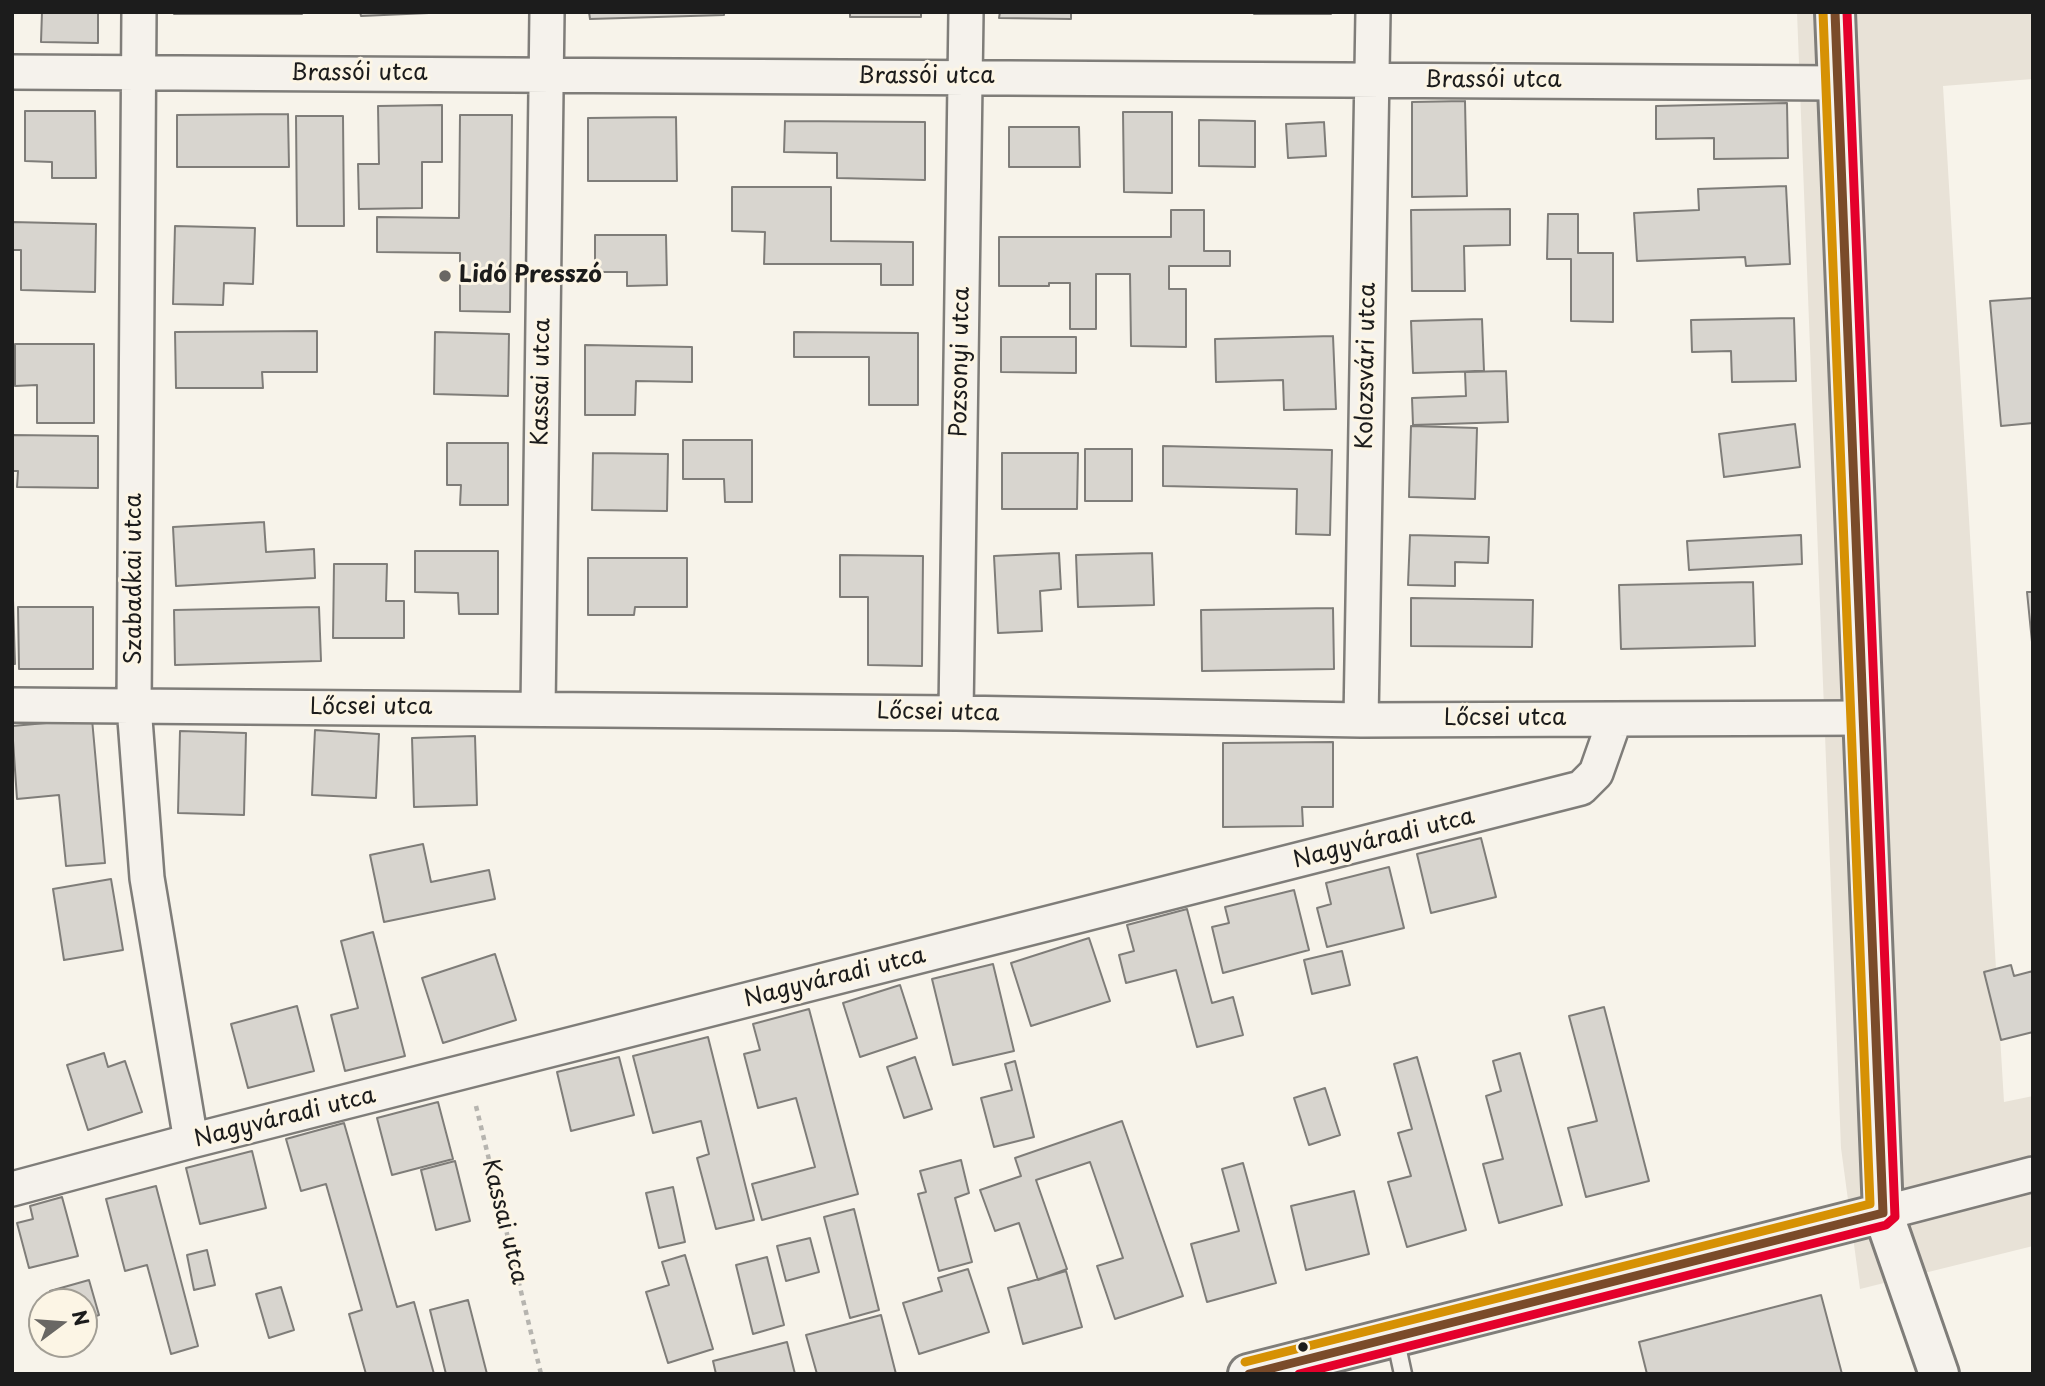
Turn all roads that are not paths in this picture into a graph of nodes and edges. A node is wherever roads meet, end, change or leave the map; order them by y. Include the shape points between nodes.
1 (139, 12) edge
2 (547, 12) edge
3 (966, 12) edge
4 (1373, 12) edge
5 (1835, 12) edge
6 (12, 72) edge
7 (139, 72) junction
8 (546, 75) junction
9 (966, 78) junction
10 (1371, 80) junction
11 (1839, 83) junction
12 (12, 705) edge
13 (134, 706) junction
14 (538, 709) junction
15 (956, 713) junction
16 (1864, 718) junction
17 (1615, 719) junction
18 (1362, 720) junction
19 (191, 1141) junction
20 (2033, 1174) edge
21 (12, 1189) edge
22 (1883, 1213) junction
23 (1395, 1337) junction
24 (1248, 1374) edge
25 (1403, 1374) edge
26 (1939, 1374) edge

1 - 7 street, Szabadkai utca
2 - 8 street, Kassai utca
3 - 9 street, Pozsonyi utca
4 - 10 street, Kolozsvári utca
5 - 11 street
6 - 7 street, Brassói utca
7 - 8 street, Brassói utca
7 - 13 street, Szabadkai utca
8 - 9 street, Brassói utca
8 - 14 street, Kassai utca
9 - 10 street, Brassói utca
9 - 15 street, Pozsonyi utca
10 - 11 street, Brassói utca
10 - 18 street, Kolozsvári utca
11 - 16 street
12 - 13 street, Lőcsei utca
13 - 14 street, Lőcsei utca
13 - 19 street, Szabadkai utca via 147,878
14 - 15 street, Lőcsei utca
15 - 18 street, Lőcsei utca
16 - 17 street, Lőcsei utca
16 - 22 street
17 - 18 street, Lőcsei utca
17 - 19 street, Nagyváradi utca via 1596,772 1581,789
19 - 21 street, Nagyváradi utca
20 - 22 street
22 - 23 street
22 - 26 street
23 - 24 street
23 - 25 lane

